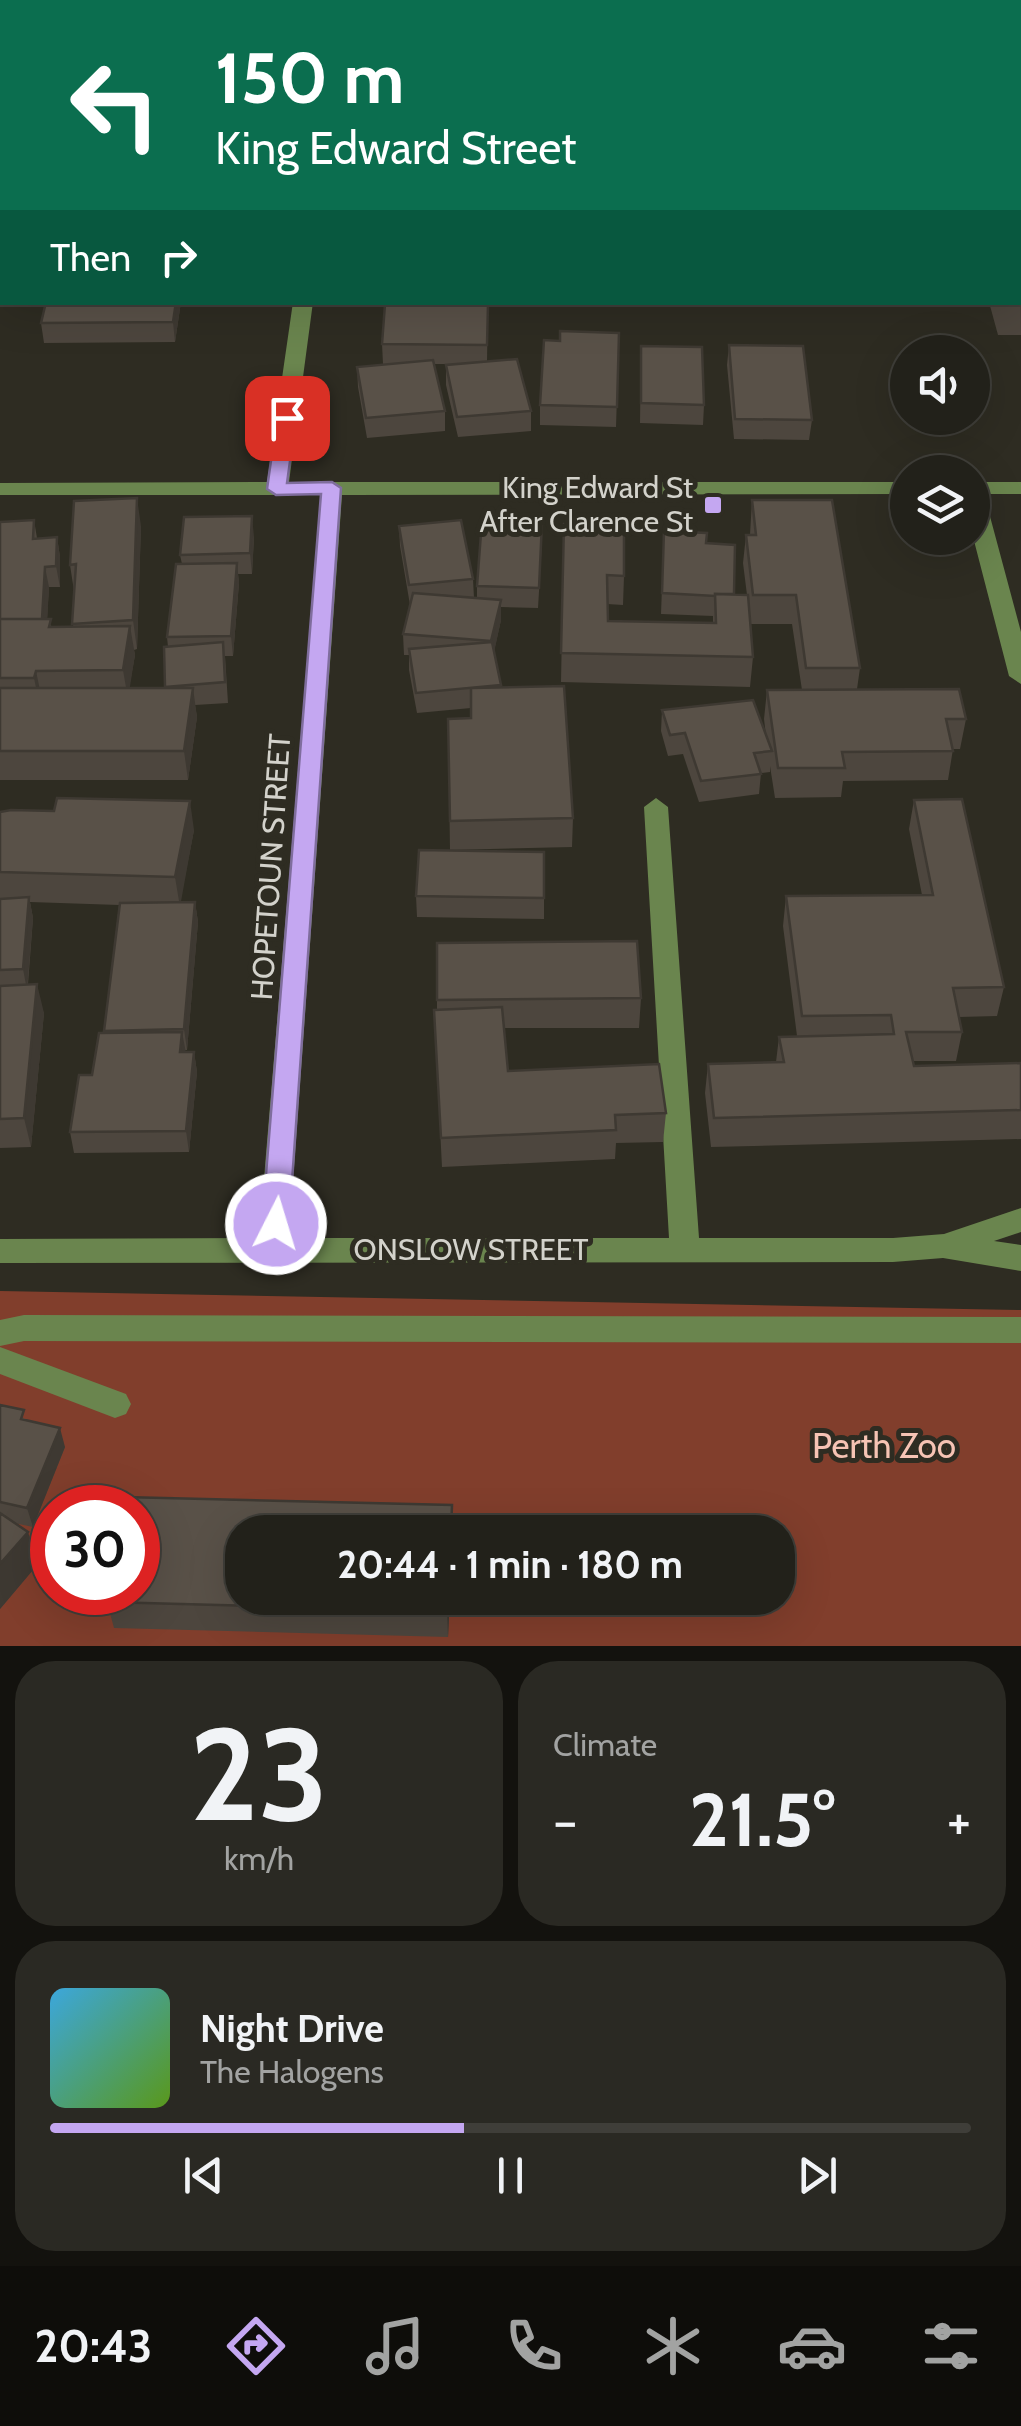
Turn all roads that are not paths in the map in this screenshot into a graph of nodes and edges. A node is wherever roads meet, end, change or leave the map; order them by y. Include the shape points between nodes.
1 (303, 305) edge
2 (332, 488) junction
3 (890, 488) edge
4 (1021, 488) edge
5 (0, 489) edge
6 (276, 489) junction
7 (990, 489) edge
8 (989, 555) edge
9 (1021, 676) edge
10 (656, 807) dead end
11 (1021, 1220) edge
12 (943, 1246) junction
13 (0, 1250) edge
14 (685, 1250) junction
15 (274, 1251) junction
16 (1021, 1258) edge
17 (1021, 1330) edge
18 (0, 1333) edge
19 (0, 1360) edge
20 (115, 1404) dead end

1 - 6 street
2 - 3 street
2 - 6 street
2 - 15 street, HOPETOUN STREET
4 - 7 street
5 - 6 street
8 - 9 street
10 - 14 street
11 - 12 street, ONSLOW STREET
12 - 14 street, ONSLOW STREET
12 - 16 street, ONSLOW STREET
13 - 15 street, ONSLOW STREET
14 - 15 street, ONSLOW STREET
17 - 18 street
19 - 20 street

